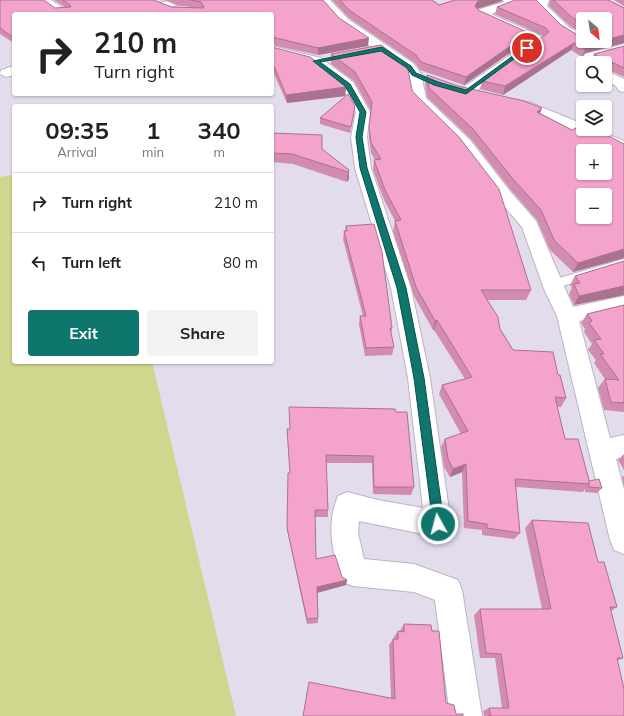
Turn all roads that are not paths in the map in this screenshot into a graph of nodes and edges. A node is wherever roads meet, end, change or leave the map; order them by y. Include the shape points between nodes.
1 (42, 0) edge
2 (324, 0) edge
3 (509, 0) edge
4 (543, 0) edge
5 (192, 6) edge
6 (160, 7) edge
7 (63, 12) edge
8 (576, 36) edge
9 (624, 48) edge
10 (274, 50) edge
11 (602, 56) edge
12 (414, 74) junction
13 (612, 78) edge
14 (431, 81) edge
15 (624, 88) edge
16 (481, 96) edge
17 (496, 99) edge
18 (624, 147) edge
19 (624, 263) edge
20 (553, 284) junction
21 (624, 304) edge
22 (567, 316) junction
23 (613, 448) edge
24 (624, 540) edge
25 (466, 716) edge

1 - 7 street
2 - 12 street via 344,22 369,38 375,50 409,67
3 - 16 street via 512,2 481,13 539,40 461,91
4 - 8 street via 541,7 566,31
5 - 6 street
5 - 6 street via 176,10
9 - 11 street
10 - 25 street via 323,60 348,85 363,112 359,137 363,168 401,288 419,378 438,524 347,505 344,533 353,572 414,578 448,590
12 - 14 street
12 - 20 street via 419,99 464,144 530,225
13 - 15 street
17 - 18 street via 526,106
19 - 20 lane
20 - 22 street
21 - 22 street
22 - 23 street
23 - 24 street

